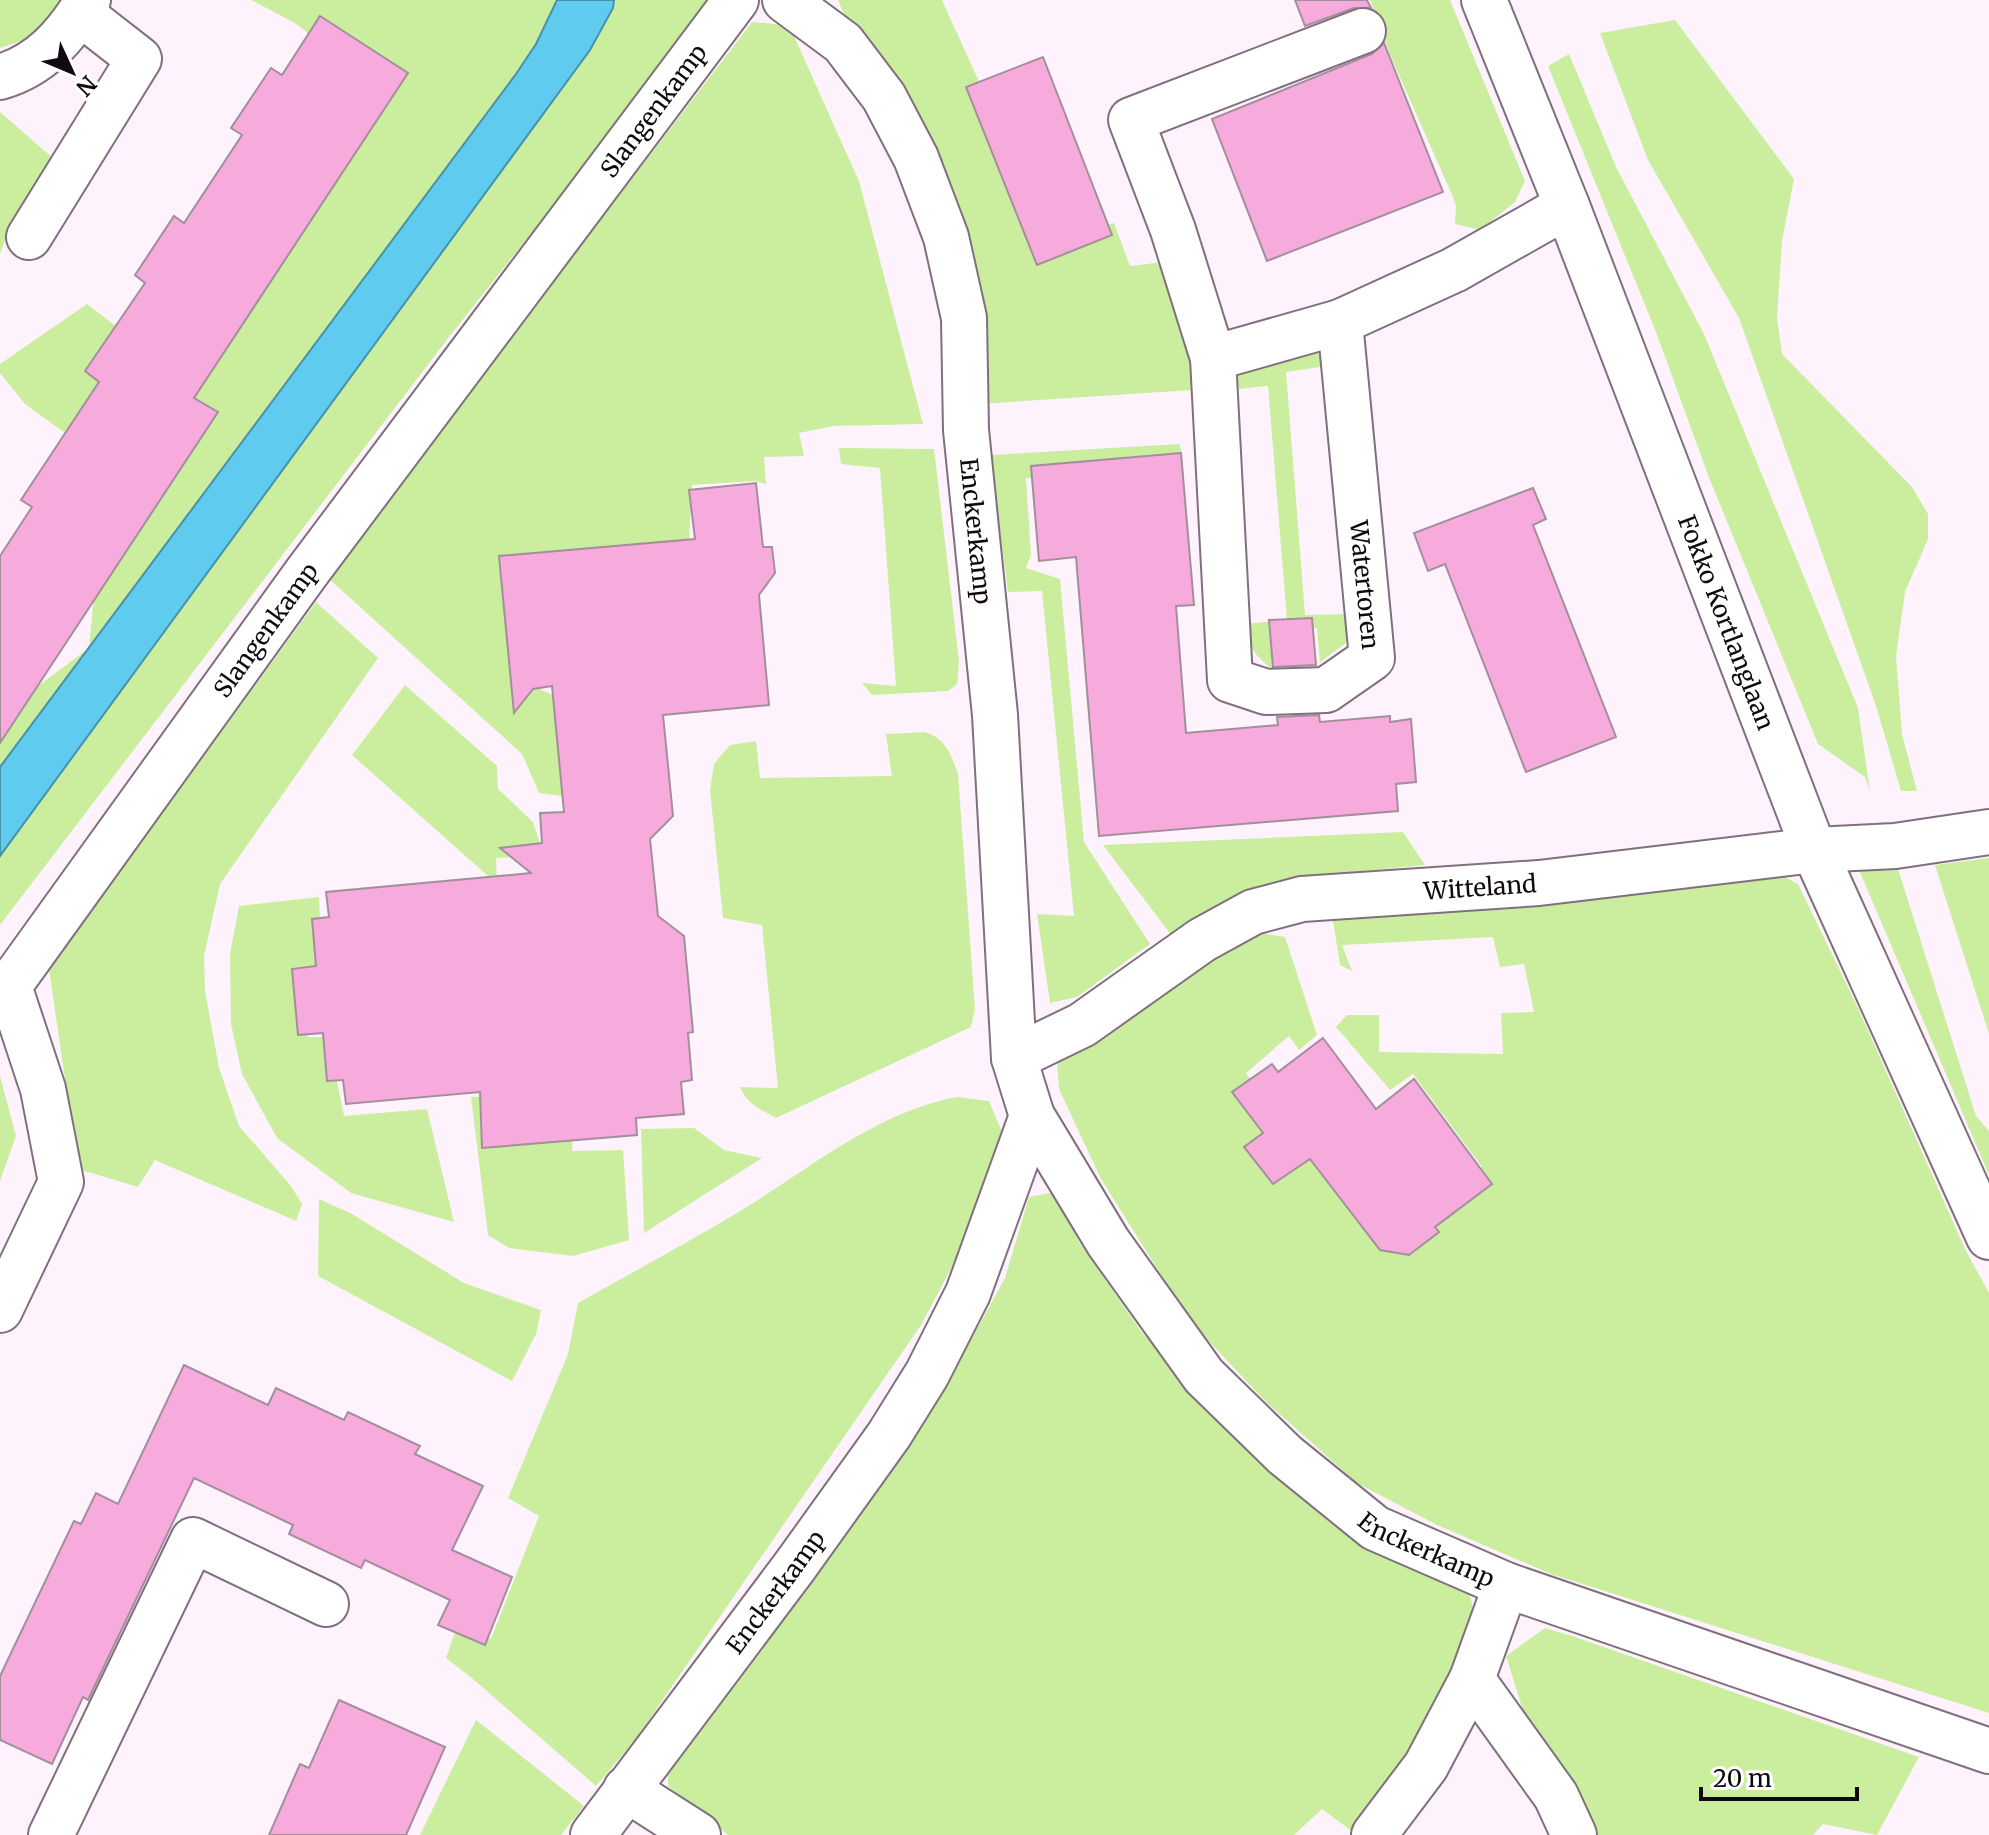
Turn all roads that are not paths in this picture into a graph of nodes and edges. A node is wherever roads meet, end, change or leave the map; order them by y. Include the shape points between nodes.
1 (736, 0) edge
2 (785, 0) edge
3 (1484, 0) edge
4 (84, 7) edge
5 (1363, 31) dead end
6 (0, 77) edge
7 (1567, 206) junction
8 (29, 237) dead end
9 (1340, 322) junction
10 (1213, 358) junction
11 (1989, 832) edge
12 (1814, 850) junction
13 (5, 989) edge
14 (1014, 1058) junction
15 (1032, 1116) junction
16 (1989, 1237) edge
17 (0, 1310) edge
18 (1506, 1585) junction
19 (326, 1604) dead end
20 (1472, 1679) junction
21 (1989, 1751) edge
22 (626, 1789) junction
23 (51, 1835) edge
24 (593, 1835) edge
25 (698, 1835) edge
26 (1374, 1835) edge
27 (1574, 1835) edge

1 - 13 street, Slangenkamp via 307,572
2 - 14 street, Enckerkamp via 843,43 884,97 916,158 946,237 964,318 966,430 995,715
3 - 7 street, Fokko Kortlanglaan
4 - 6 street via 58,44 21,71
4 - 8 street via 139,59
5 - 10 street, Watertoren via 1131,120
7 - 9 street via 1454,270
7 - 12 street, Fokko Kortlanglaan
9 - 10 street
9 - 10 street, Watertoren via 1372,658 1326,690 1266,692 1230,680
11 - 12 street, Witteland via 1895,846
12 - 14 street, Witteland via 1539,883 1302,899 1253,912 1202,940 1082,1025
12 - 16 street, Fokko Kortlanglaan
13 - 17 street, Slangenkamp via 43,1089 61,1182
14 - 15 street, Enckerkamp
15 - 18 street, Enckerkamp via 1108,1242 1204,1376 1285,1455 1375,1528
15 - 22 street, Enckerkamp via 968,1293 927,1374 795,1566
18 - 20 street
18 - 21 street, Enckerkamp
19 - 23 street via 193,1540
20 - 26 street via 1426,1766
20 - 27 street via 1556,1796
22 - 24 street, Enckerkamp
22 - 25 street

